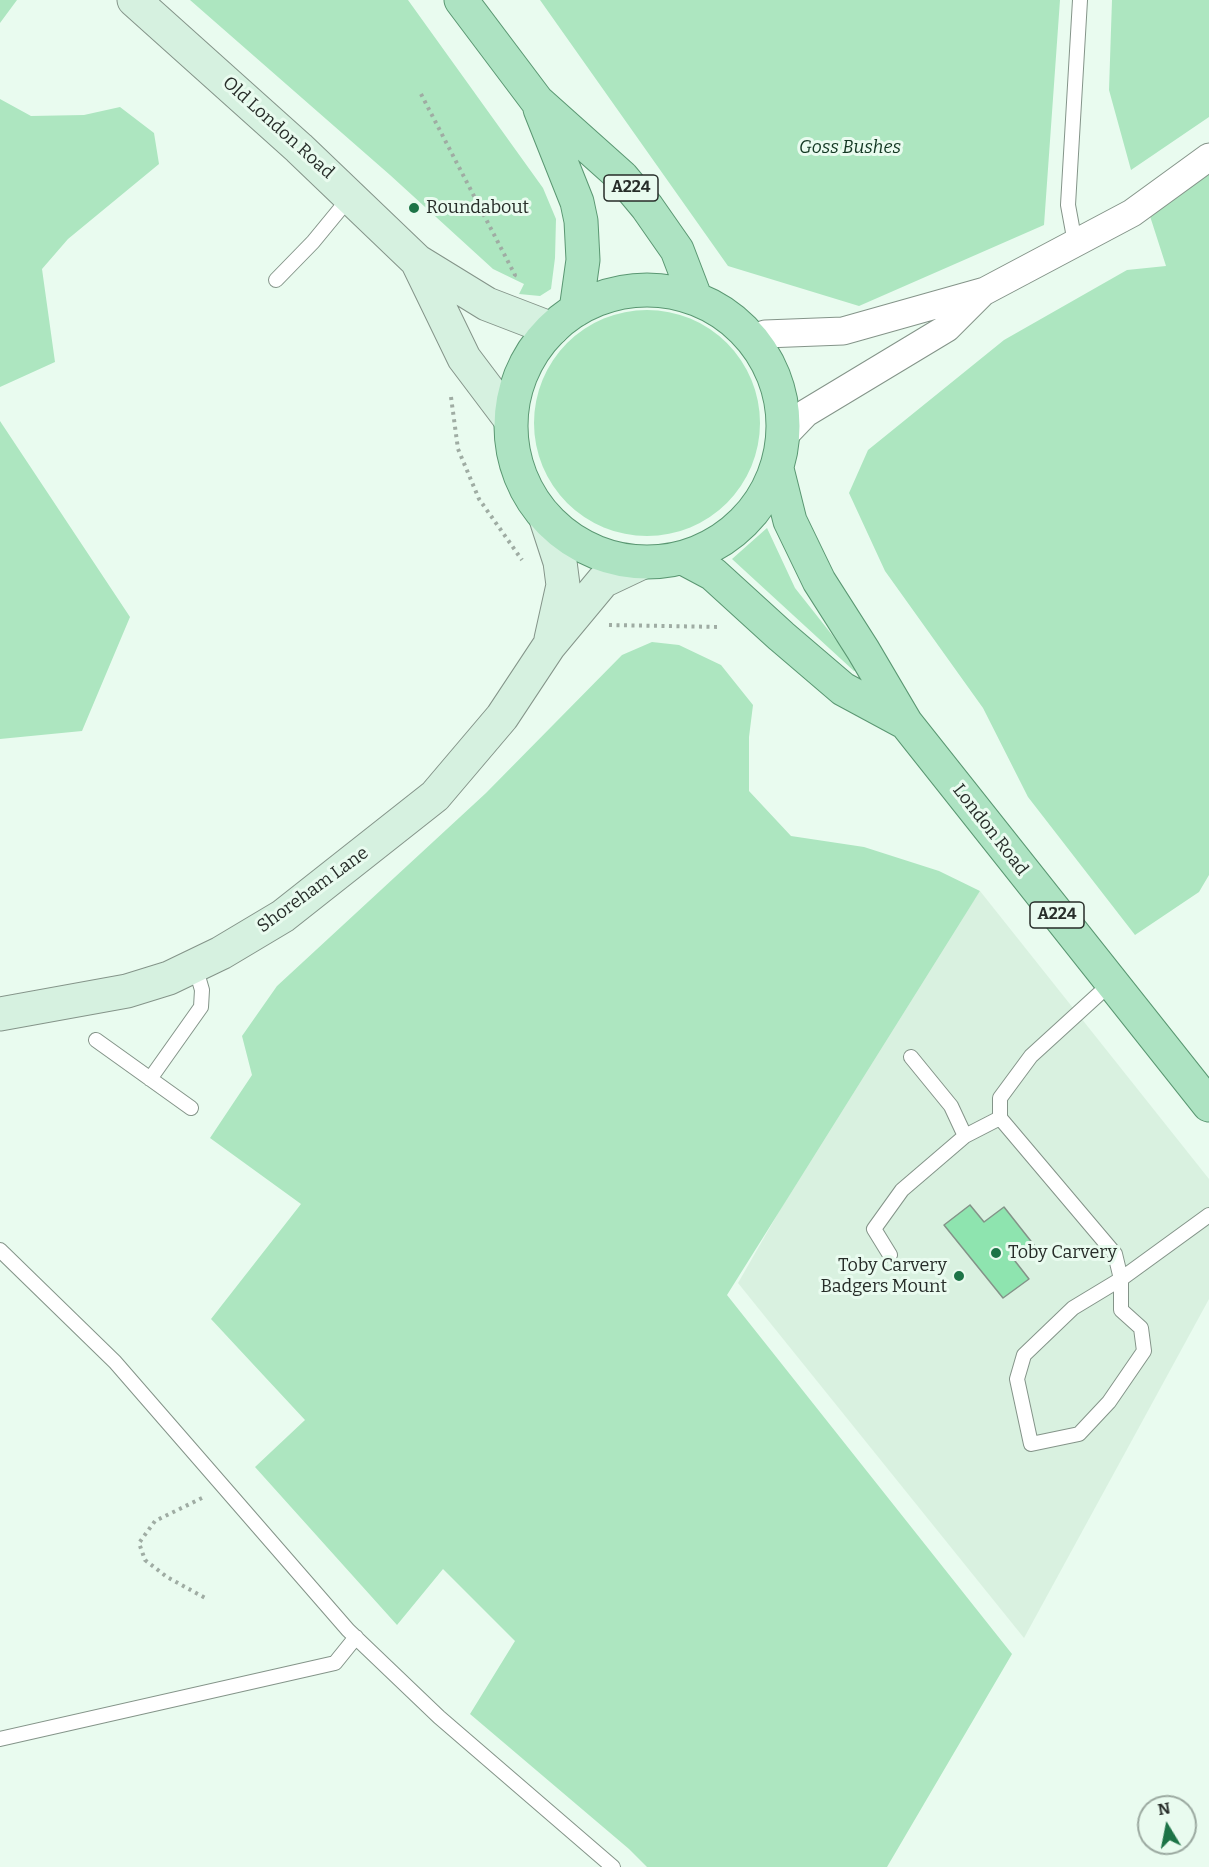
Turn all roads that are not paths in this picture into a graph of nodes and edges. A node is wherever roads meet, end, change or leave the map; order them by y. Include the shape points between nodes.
1 (134, 0) edge
2 (461, 0) edge
3 (1080, 0) edge
4 (537, 101) junction
5 (1209, 157) edge
6 (351, 195) junction
7 (1074, 243) junction
8 (417, 261) junction
9 (276, 280) dead end
10 (985, 291) junction
11 (695, 297) junction
12 (564, 319) junction
13 (756, 337) junction
14 (510, 419) junction
15 (779, 453) junction
16 (546, 519) junction
17 (683, 558) junction
18 (641, 563) junction
19 (549, 646) junction
20 (906, 723) junction
21 (195, 966) junction
22 (1111, 983) junction
23 (0, 1014) edge
24 (96, 1040) dead end
25 (911, 1057) dead end
26 (150, 1079) junction
27 (1207, 1099) edge
28 (191, 1108) dead end
29 (1000, 1118) junction
30 (965, 1136) junction
31 (1209, 1215) edge
32 (0, 1250) edge
33 (890, 1255) dead end
34 (1121, 1279) junction
35 (356, 1637) junction
36 (0, 1739) edge
37 (613, 1867) edge

1 - 6 street, Old London Road
2 - 4 main road, A224
3 - 7 lane via 1068,205
4 - 11 main road, A224 via 622,177 647,207 677,250
4 - 12 main road, A224 via 581,221 583,260
5 - 7 street via 1132,213
6 - 8 street, Old London Road
6 - 9 lane
7 - 10 street
8 - 12 street, Old London Road via 488,304
8 - 14 street, Old London Road via 464,358
10 - 13 street via 843,331
10 - 15 street via 947,328 806,413
11 - 12 main road via 637,290 606,296
11 - 13 main road via 731,315
12 - 14 main road via 532,352 517,383
13 - 15 main road via 775,380 782,410
14 - 16 main road via 517,470
15 - 17 main road via 766,492 744,522 715,545
15 - 20 main road, London Road / A224 via 790,521 819,581
16 - 18 main road via 577,544 614,559
16 - 19 street, Shoreham Lane via 563,585
17 - 18 main road
17 - 20 main road, London Road / A224 via 712,574 843,689
18 - 19 street, Shoreham Lane via 603,581
19 - 21 street, Shoreham Lane via 501,717 435,796 283,916
20 - 22 main road, London Road / A224
21 - 23 street, Shoreham Lane via 127,990
21 - 26 lane via 202,990 201,1008
22 - 27 main road, London Road / A224
22 - 29 lane via 1031,1056 1000,1098
24 - 26 lane
25 - 30 lane via 951,1106
26 - 28 lane
29 - 30 lane
29 - 34 lane via 1115,1254
30 - 33 lane via 902,1190 874,1229
31 - 34 lane
32 - 35 lane via 115,1362
34 - 34 lane via 1073,1308 1024,1355 1017,1379 1031,1444 1078,1434 1109,1402 1144,1351 1141,1328 1121,1310
35 - 36 lane via 335,1663
35 - 37 lane via 439,1717

